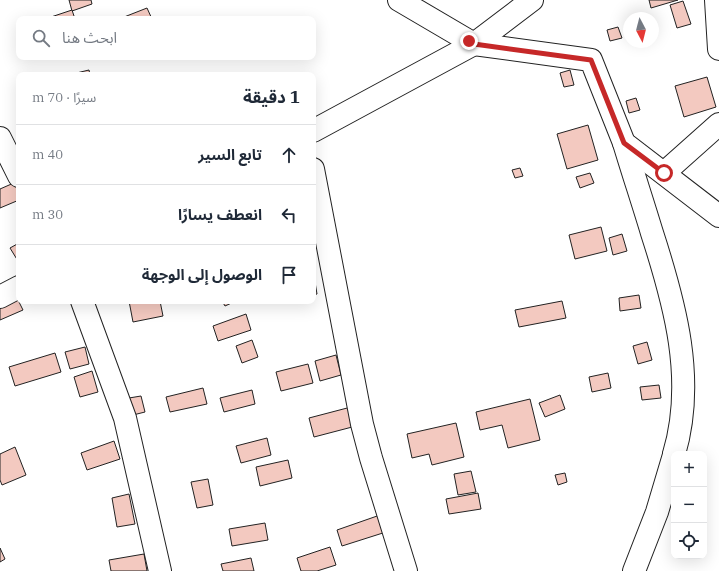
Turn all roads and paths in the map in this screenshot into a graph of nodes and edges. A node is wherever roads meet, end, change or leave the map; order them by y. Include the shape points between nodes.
1 (399, 0) edge
2 (532, 0) edge
3 (716, 0) edge
4 (474, 44) junction
5 (719, 48) edge
6 (719, 124) edge
7 (316, 129) edge
8 (0, 138) edge
9 (624, 143) junction
10 (16, 170) edge
11 (664, 173) junction
12 (316, 185) edge
13 (719, 216) edge
14 (16, 289) edge
15 (0, 297) edge
16 (83, 304) edge
17 (675, 451) edge
18 (671, 465) edge
19 (160, 571) edge
20 (406, 571) edge
21 (634, 571) edge

1 - 4 street
2 - 4 street
3 - 5 street
4 - 7 street
4 - 9 street via 591,60
6 - 11 street
8 - 10 street
9 - 11 street
9 - 17 street via 667,280 680,342 684,384 683,410
11 - 13 street
12 - 20 street via 362,424
14 - 15 street
16 - 19 street via 125,418
18 - 21 street via 657,512

